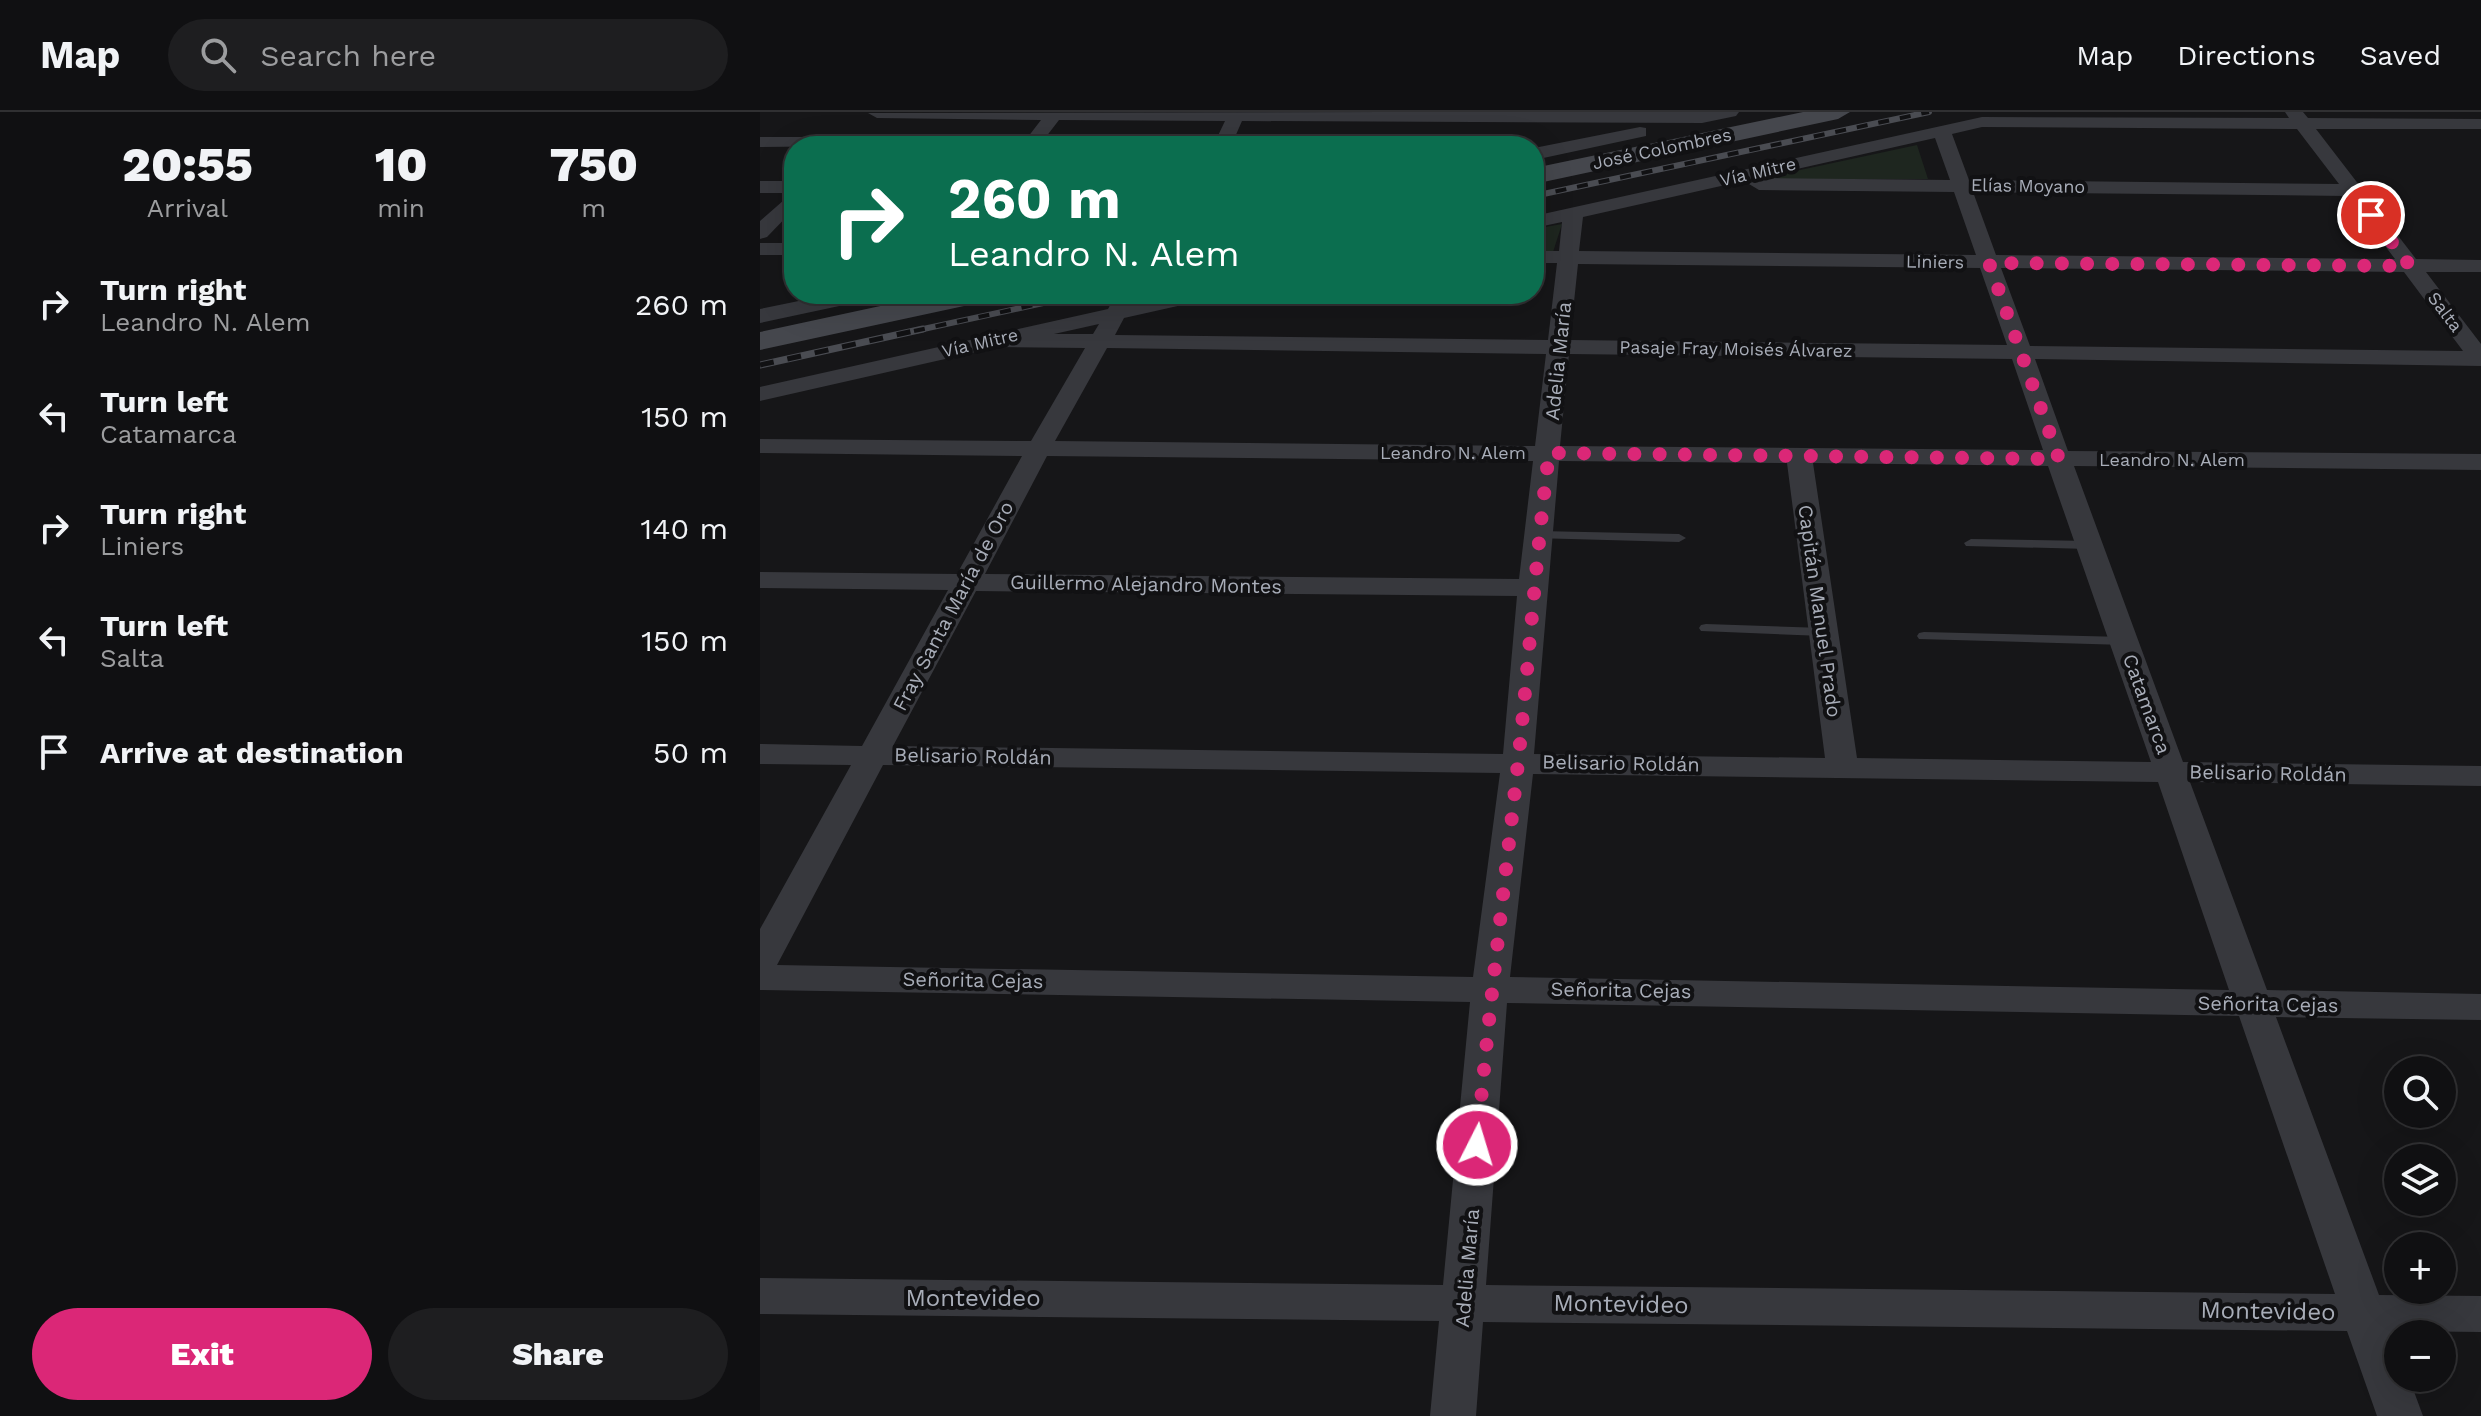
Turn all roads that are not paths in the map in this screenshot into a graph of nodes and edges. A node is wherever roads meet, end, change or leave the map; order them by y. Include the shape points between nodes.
1 (1730, 112) edge
2 (1799, 112) edge
3 (1838, 112) edge
4 (1054, 115) junction
5 (1236, 115) edge
6 (1590, 116) edge
7 (1702, 118) junction
8 (2298, 118) edge
9 (1411, 120) edge
10 (2481, 124) edge
11 (862, 128) edge
12 (1941, 129) junction
13 (804, 136) edge
14 (1038, 136) edge
15 (1227, 136) edge
16 (784, 139) edge
17 (1601, 141) junction
18 (760, 142) edge
19 (1635, 150) junction
20 (1544, 152) edge
21 (1544, 165) edge
22 (1544, 173) edge
23 (1706, 184) junction
24 (1962, 186) junction
25 (760, 187) edge
26 (784, 187) edge
27 (2351, 190) junction
28 (784, 208) edge
29 (1573, 214) junction
30 (1544, 220) edge
31 (760, 233) edge
32 (760, 249) edge
33 (784, 249) edge
34 (1544, 257) edge
35 (1569, 258) junction
36 (1989, 263) junction
37 (2410, 266) junction
38 (2481, 266) edge
39 (817, 304) edge
40 (881, 304) edge
41 (932, 304) edge
42 (1118, 304) edge
43 (1121, 304) edge
44 (760, 316) edge
45 (760, 329) edge
46 (991, 340) junction
47 (760, 341) edge
48 (1100, 342) junction
49 (1560, 347) junction
50 (2021, 352) junction
51 (2480, 358) edge
52 (760, 394) edge
53 (760, 446) edge
54 (1038, 450) junction
55 (1549, 453) junction
56 (1799, 456) junction
57 (2059, 459) junction
58 (2481, 462) edge
59 (1539, 535) junction
60 (1679, 538) dead end
61 (1971, 543) dead end
62 (2090, 545) junction
63 (760, 580) edge
64 (965, 582) junction
65 (1532, 588) junction
66 (1706, 628) dead end
67 (1823, 632) junction
68 (1924, 636) dead end
69 (2125, 641) junction
70 (760, 754) edge
71 (874, 755) junction
72 (1518, 761) junction
73 (1842, 767) junction
74 (2171, 772) junction
75 (2481, 776) edge
76 (760, 962) edge
77 (760, 977) edge
78 (1490, 987) junction
79 (2254, 1004) junction
80 (2481, 1007) edge
81 (760, 1296) edge
82 (1464, 1302) junction
83 (2364, 1312) junction
84 (2481, 1314) edge
85 (1453, 1416) edge
86 (2400, 1416) edge

1 - 7 street
2 - 19 main road, José Colombres
3 - 19 main road, José Colombres
4 - 5 street
4 - 11 street
4 - 14 street
5 - 9 street
5 - 15 street
6 - 7 street
6 - 9 street
6 - 17 street via 1590,136
7 - 17 street, José Colombres
8 - 10 street, Vía Mitre
8 - 12 street, Vía Mitre via 1982,122
8 - 27 street, Salta
11 - 13 street
12 - 23 street, Vía Mitre
12 - 24 street, Catamarca
16 - 18 street
17 - 19 street
17 - 20 street, José Colombres
19 - 21 main road, José Colombres
19 - 22 main road, José Colombres
23 - 24 street, Elías Moyano
23 - 29 street, Vía Mitre
24 - 27 street, Elías Moyano
24 - 36 street, Catamarca
25 - 26 street
27 - 37 street, Salta
28 - 31 street
29 - 30 street, Vía Mitre
29 - 35 street, Adelia María
32 - 33 street
34 - 35 street, Liniers
35 - 36 street, Liniers
35 - 49 street, Adelia María
36 - 37 street, Liniers
36 - 50 street, Catamarca
37 - 38 street, Liniers
37 - 51 street, Salta
39 - 44 street
40 - 45 main road
41 - 47 main road
42 - 46 street, Vía Mitre
43 - 48 street, Fray Santa María de Oro
46 - 48 street, Pasaje Fray Moisés Álvarez
46 - 52 street, Vía Mitre
48 - 49 street, Pasaje Fray Moisés Álvarez
48 - 54 street, Fray Santa María de Oro
49 - 50 street, Pasaje Fray Moisés Álvarez
49 - 55 street, Adelia María
50 - 51 street, Pasaje Fray Moisés Álvarez
50 - 57 street, Catamarca
53 - 54 street, Leandro N. Alem
54 - 55 street, Leandro N. Alem
54 - 64 street, Fray Santa María de Oro
55 - 56 street, Leandro N. Alem
55 - 59 street, Adelia María
56 - 57 street, Leandro N. Alem
56 - 67 street, Capitán Manuel Prado
57 - 58 street, Leandro N. Alem
57 - 62 street, Catamarca
59 - 60 lane
59 - 65 street, Adelia María
61 - 62 lane
62 - 69 street, Catamarca
63 - 64 street, Guillermo Alejandro Montes
64 - 65 street, Guillermo Alejandro Montes
64 - 71 street, Fray Santa María de Oro
65 - 72 street, Adelia María
66 - 67 lane
67 - 73 street, Capitán Manuel Prado
68 - 69 lane
69 - 74 street, Catamarca
70 - 71 street, Belisario Roldán
71 - 72 street, Belisario Roldán
71 - 76 street, Fray Santa María de Oro
72 - 73 street, Belisario Roldán
72 - 78 street, Adelia María
73 - 74 street, Belisario Roldán
74 - 75 street, Belisario Roldán
74 - 79 street, Catamarca
77 - 78 street, Señorita Cejas
78 - 79 street, Señorita Cejas
78 - 82 street, Adelia María
79 - 80 street, Señorita Cejas
79 - 83 street, Catamarca
81 - 82 street, Montevideo
82 - 83 street, Montevideo
82 - 85 street, Adelia María
83 - 84 street, Montevideo
83 - 86 street, Catamarca

